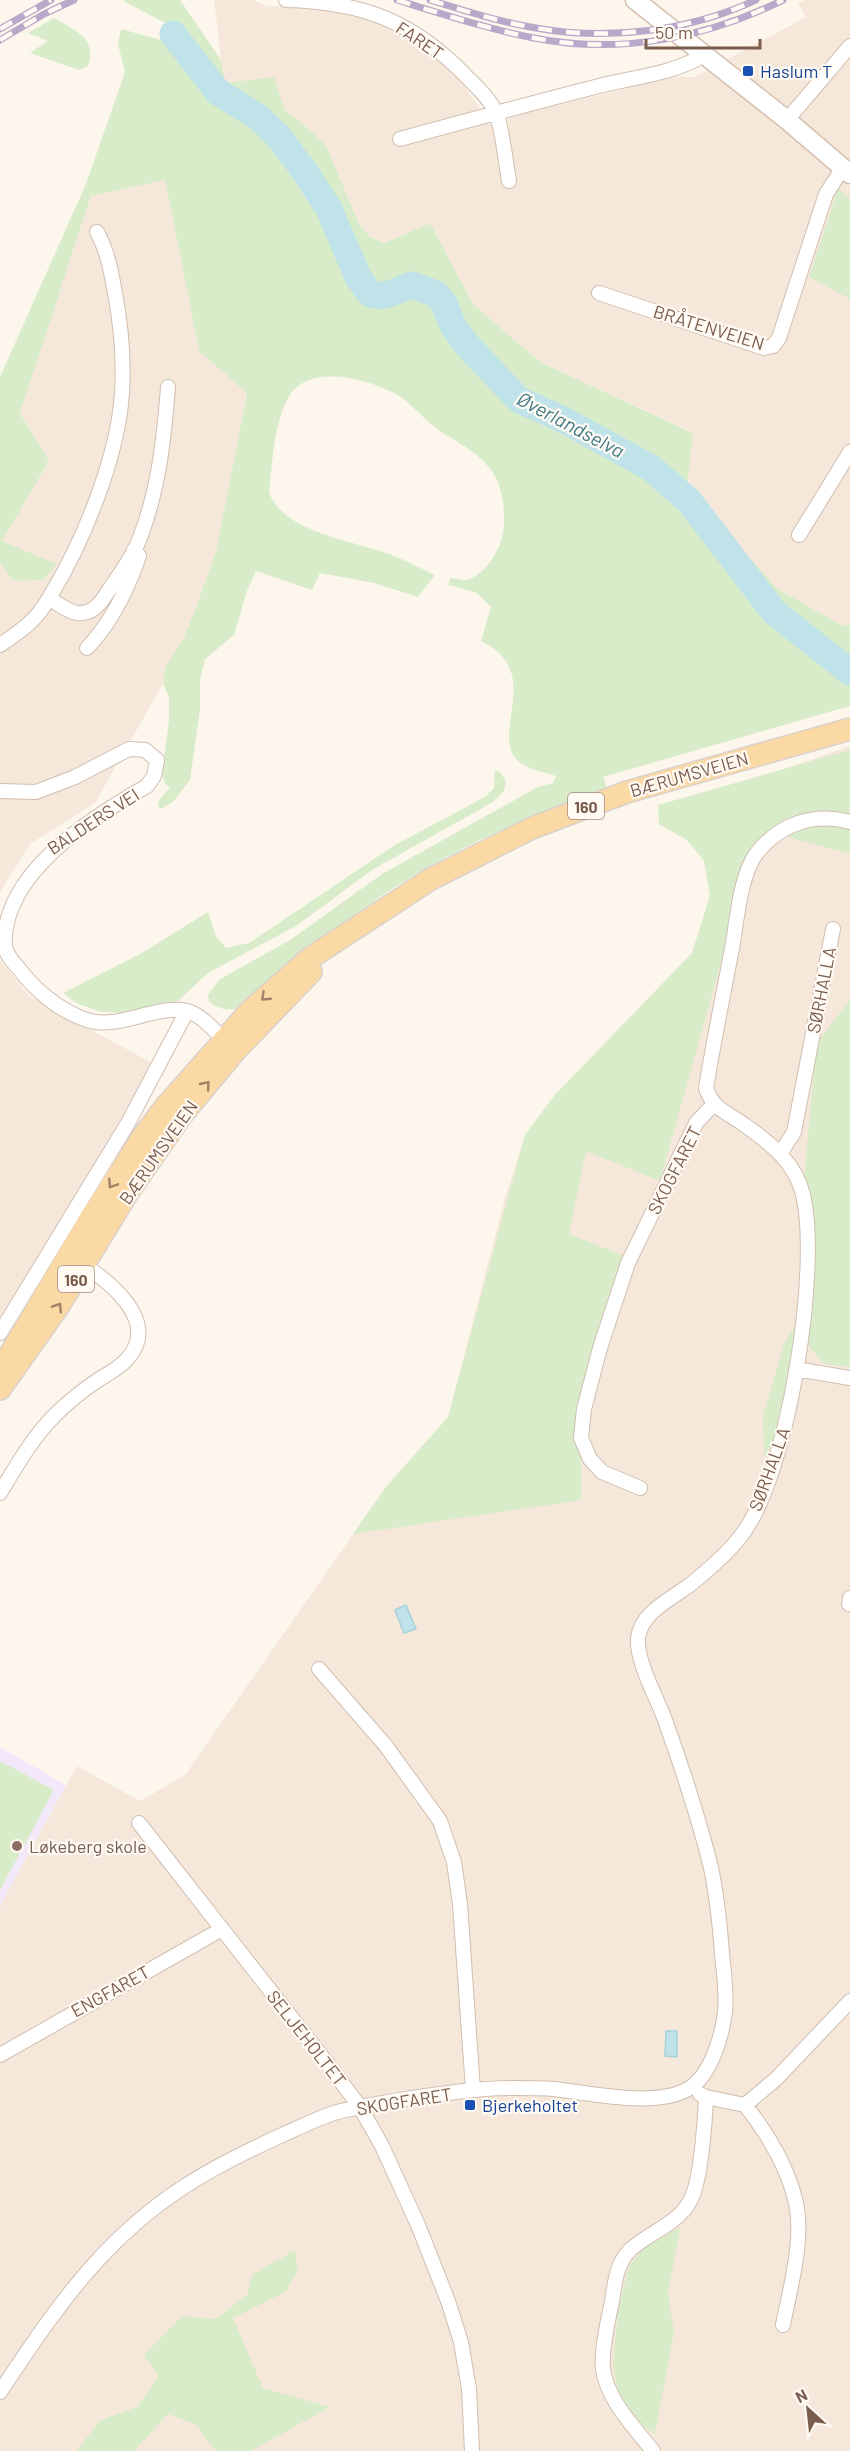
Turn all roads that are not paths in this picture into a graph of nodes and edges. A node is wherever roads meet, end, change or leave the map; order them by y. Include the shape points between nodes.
1 (286, 0) edge
2 (635, 0) edge
3 (850, 46) edge
4 (704, 55) junction
5 (497, 113) junction
6 (787, 120) junction
7 (400, 139) dead end
8 (847, 171) edge
9 (509, 181) dead end
10 (97, 232) dead end
11 (599, 292) dead end
12 (168, 387) dead end
13 (850, 452) edge
14 (799, 535) dead end
15 (134, 549) junction
16 (50, 598) junction
17 (0, 645) edge
18 (87, 648) dead end
19 (850, 729) edge
20 (0, 791) edge
21 (850, 822) edge
22 (833, 930) dead end
23 (188, 1011) junction
24 (229, 1045) junction
25 (713, 1105) junction
26 (780, 1154) junction
27 (77, 1261) junction
28 (0, 1333) edge
29 (796, 1369) junction
30 (0, 1371) edge
31 (850, 1378) edge
32 (0, 1389) edge
33 (640, 1488) dead end
34 (0, 1493) edge
35 (319, 1669) dead end
36 (139, 1823) dead end
37 (222, 1929) junction
38 (850, 2001) edge
39 (0, 2055) edge
40 (690, 2088) junction
41 (472, 2090) junction
42 (706, 2097) junction
43 (745, 2105) junction
44 (360, 2107) junction
45 (783, 2325) dead end
46 (0, 2392) edge
47 (472, 2451) edge
48 (653, 2451) edge

1 - 5 street, FARET via 363,9 410,30 463,73
2 - 4 main road
3 - 6 street
4 - 5 street via 668,70
4 - 6 main road
5 - 7 street
5 - 9 street, FARET
6 - 8 main road
8 - 11 street, BRÅTENVEIEN via 826,194 779,338 773,346 764,348
10 - 16 street via 107,250 120,320 122,393 111,453 88,520
12 - 15 street via 158,476
13 - 14 street
15 - 16 street via 99,605 90,611 77,613
15 - 18 street via 138,556 120,603
16 - 17 street via 31,624
19 - 24 main road, BÆRUMSVEIEN / 160 via 627,792 532,828 431,879 345,937
20 - 23 street, BALDERS VEI via 36,792 129,750 145,750 157,760 147,786 71,832 38,857 21,876 7,897 2,922 4,947 30,984 85,1020 107,1022
21 - 25 street via 820,817 795,823 756,855 746,878 737,919 706,1088
22 - 26 street, SØRHALLA via 794,1132
23 - 24 street
23 - 28 street, BÆRUMSVEIEN via 128,1123
24 - 27 main road, BÆRUMSVEIEN / 160 via 144,1135 90,1219
25 - 26 street, SØRHALLA
25 - 33 street, SKOGFARET via 696,1124 628,1263 584,1409 581,1438 590,1459 602,1472
26 - 29 street, SØRHALLA via 797,1178 807,1225 808,1259
27 - 30 main road, BÆRUMSVEIEN / 160
32 -> 27 main road, BÆRUMSVEIEN / 160 via 52,1317
27 - 34 street via 103,1278 130,1307 138,1329 134,1350 116,1369 56,1414 28,1446
29 - 31 street
29 - 40 street, SØRHALLA via 770,1477 741,1537 663,1603 639,1631 641,1656 698,1823 718,1906 725,2013 710,2062
35 - 41 street via 386,1746 440,1821 454,1862 460,1904
36 - 37 street, SELJEHOLTET
37 - 39 street, ENGFARET
37 - 44 street, SELJEHOLTET
38 - 43 street via 776,2079
40 - 41 street, SKOGFARET via 676,2094 634,2098 547,2089
40 - 42 street
41 - 44 street, SKOGFARET
42 - 43 street
42 - 48 street via 690,2201 622,2260 607,2326 603,2370 614,2400
43 - 45 street via 776,2152 796,2204 796,2261
44 - 46 street, SKOGFARET via 330,2114 224,2162 167,2196 97,2260
44 - 47 street, SELJEHOLTET via 418,2225 448,2301 461,2342 469,2389

